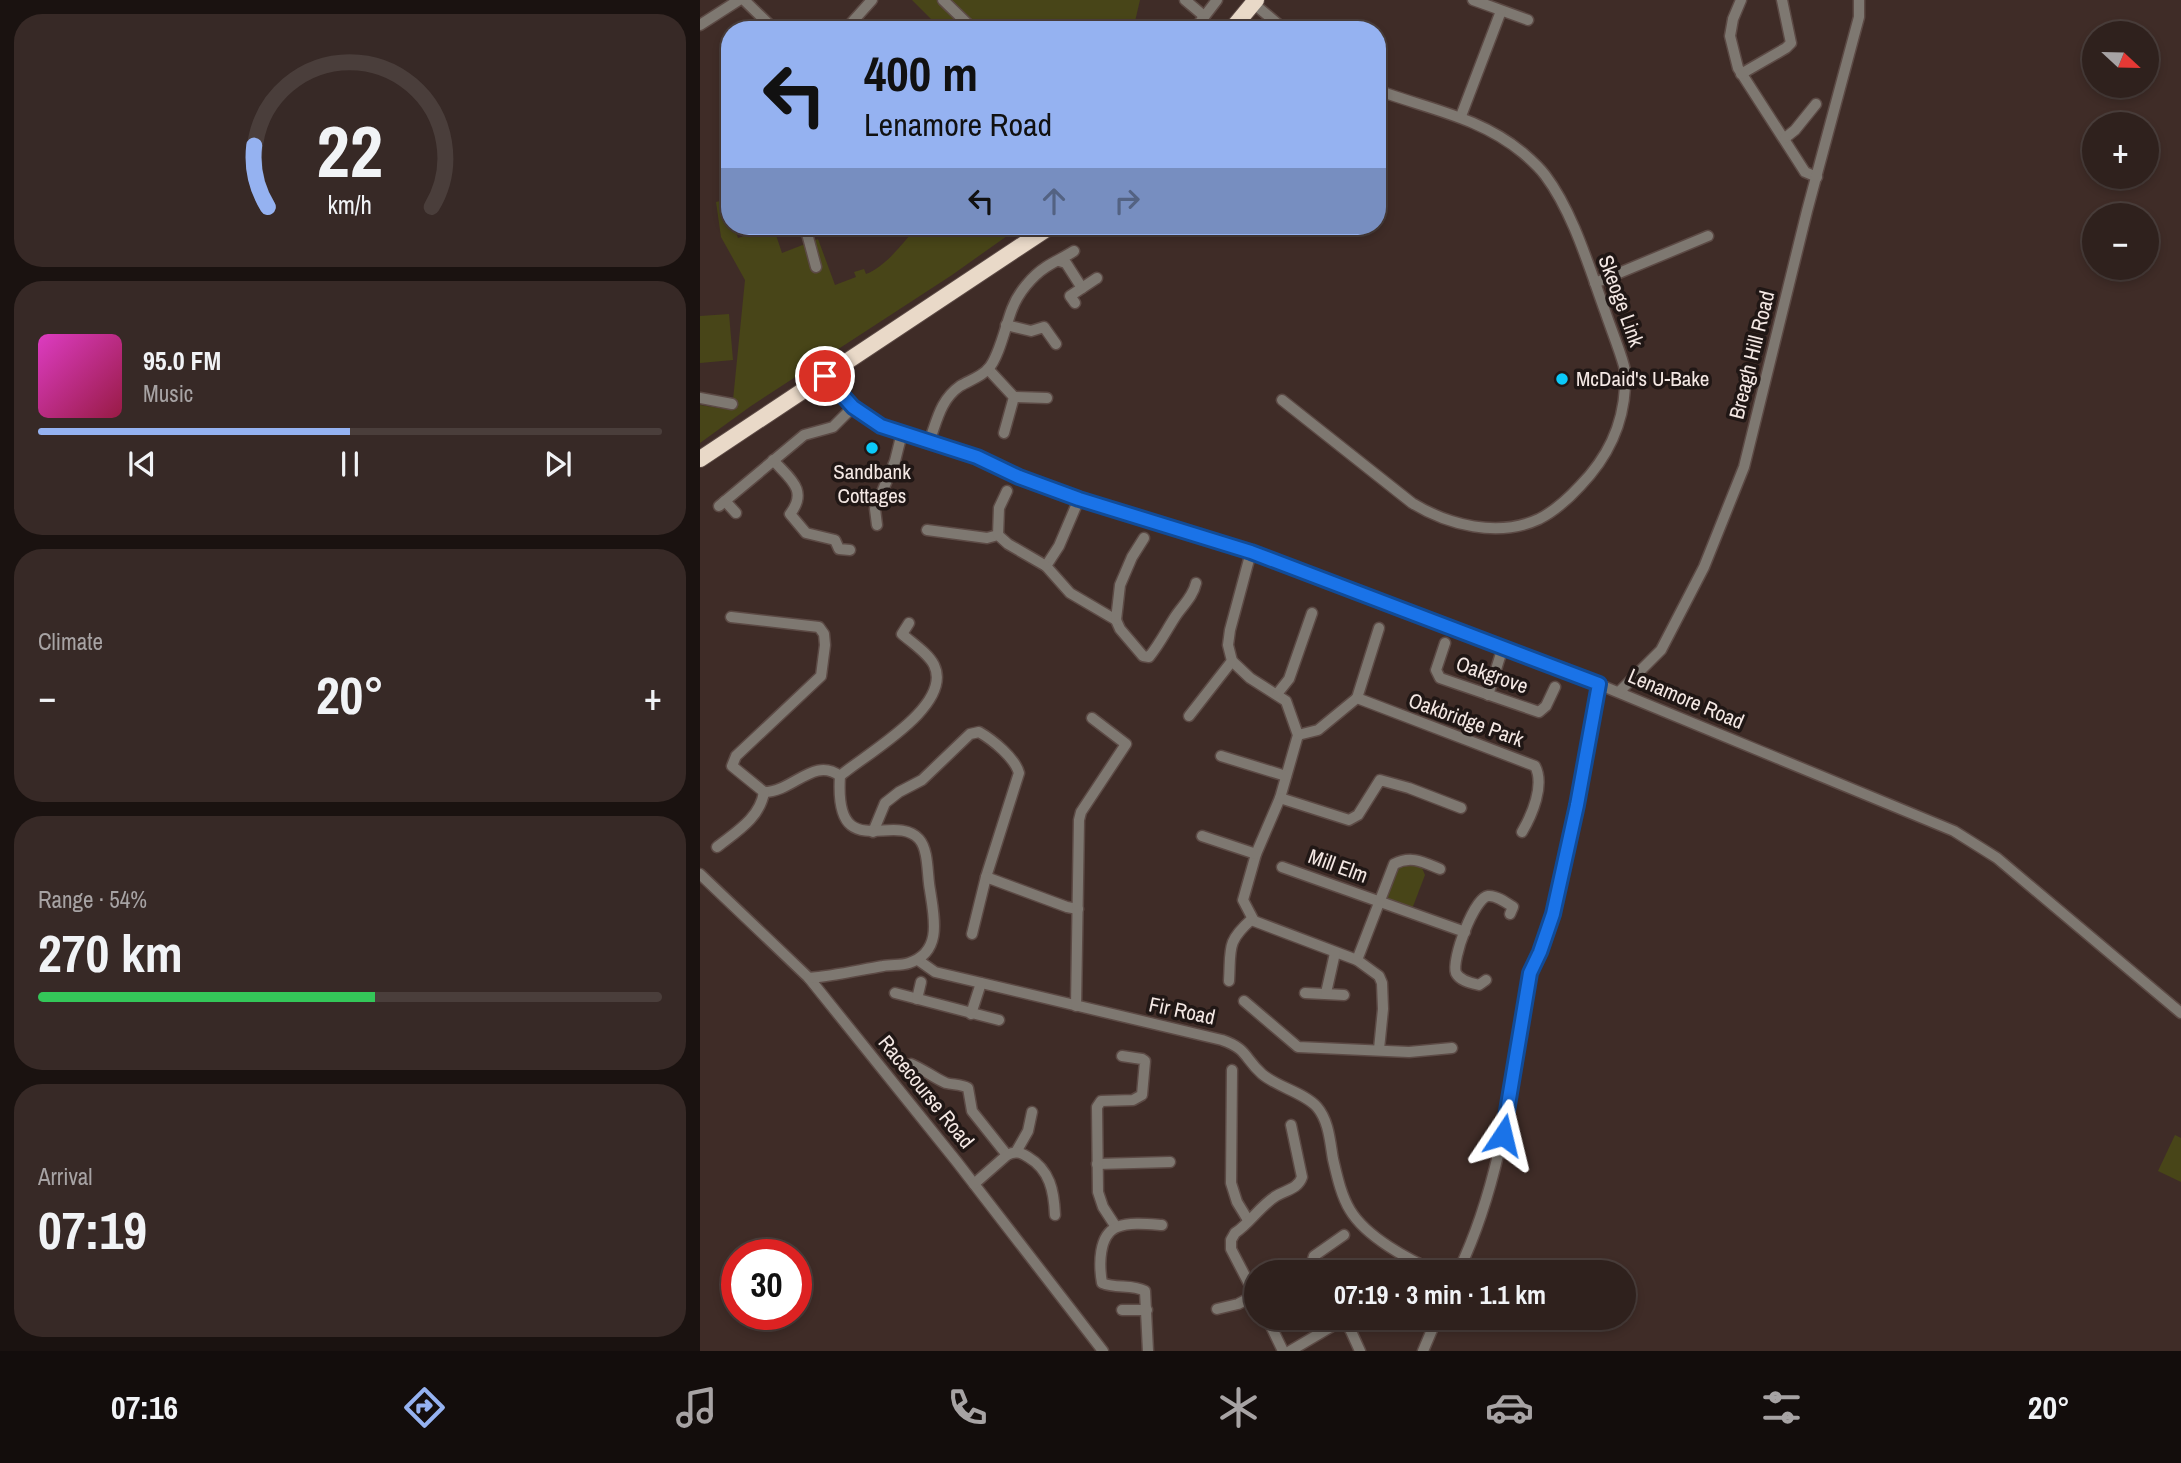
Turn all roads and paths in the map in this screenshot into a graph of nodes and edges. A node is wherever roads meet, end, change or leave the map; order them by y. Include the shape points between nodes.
1 (739, 0) edge
2 (744, 0) edge
3 (872, 0) edge
4 (943, 0) edge
5 (1185, 0) edge
6 (1217, 0) edge
7 (1472, 0) edge
8 (1741, 0) edge
9 (1782, 0) edge
10 (1859, 0) edge
11 (1254, 1) edge
12 (1501, 10) junction
13 (1204, 16) junction
14 (1528, 20) dead end
15 (766, 21) edge
16 (853, 21) edge
17 (965, 21) edge
18 (1200, 21) edge
19 (1238, 21) edge
20 (1275, 21) edge
21 (700, 25) edge
22 (1741, 74) junction
23 (1386, 93) edge
24 (1816, 104) dead end
25 (1461, 116) junction
26 (1785, 138) junction
27 (1817, 177) junction
28 (807, 235) edge
29 (1038, 235) edge
30 (1708, 236) dead end
31 (1074, 251) dead end
32 (1059, 261) junction
33 (816, 267) dead end
34 (1097, 278) dead end
35 (1595, 283) junction
36 (1082, 288) junction
37 (1075, 303) dead end
38 (1006, 325) junction
39 (1056, 344) dead end
40 (988, 369) junction
41 (825, 376) junction
42 (1014, 397) junction
43 (700, 398) edge
44 (1046, 398) dead end
45 (1282, 400) dead end
46 (732, 404) dead end
47 (853, 407) junction
48 (902, 433) junction
49 (1004, 433) dead end
50 (929, 442) junction
51 (700, 459) edge
52 (773, 460) junction
53 (1007, 491) dead end
54 (1079, 499) junction
55 (736, 513) dead end
56 (877, 525) dead end
57 (927, 530) dead end
58 (998, 535) junction
59 (1144, 538) dead end
60 (850, 550) dead end
61 (1251, 552) junction
62 (1046, 566) junction
63 (1196, 583) dead end
64 (1312, 613) dead end
65 (731, 617) dead end
66 (1116, 620) junction
67 (909, 623) dead end
68 (1379, 628) dead end
69 (1446, 643) dead end
70 (1503, 646) junction
71 (1232, 661) junction
72 (1599, 684) junction
73 (1555, 687) dead end
74 (1619, 692) junction
75 (1278, 694) junction
76 (1488, 695) junction
77 (1357, 698) junction
78 (1189, 716) dead end
79 (1092, 718) dead end
80 (1298, 735) junction
81 (1221, 756) dead end
82 (840, 776) junction
83 (1286, 776) junction
84 (764, 792) junction
85 (1279, 798) junction
86 (1461, 808) dead end
87 (873, 832) junction
88 (1522, 832) dead end
89 (1202, 836) dead end
90 (717, 847) dead end
91 (1256, 854) junction
92 (1282, 867) dead end
93 (1440, 869) dead end
94 (700, 874) edge
95 (986, 877) junction
96 (1380, 902) junction
97 (1078, 909) junction
98 (1510, 914) dead end
99 (1252, 919) junction
100 (1465, 932) junction
101 (972, 934) dead end
102 (1335, 953) junction
103 (918, 960) junction
104 (1357, 960) junction
105 (810, 978) junction
106 (1486, 980) dead end
107 (1229, 981) dead end
108 (921, 982) dead end
109 (981, 983) junction
110 (895, 993) dead end
111 (1304, 993) dead end
112 (1325, 993) junction
113 (1343, 995) dead end
114 (917, 999) junction
115 (1244, 1001) dead end
116 (1076, 1006) junction
117 (2181, 1013) edge
118 (971, 1014) junction
119 (999, 1020) dead end
120 (1452, 1048) dead end
121 (1378, 1049) junction
122 (1122, 1056) dead end
123 (911, 1064) dead end
124 (1232, 1070) dead end
125 (1032, 1110) dead end
126 (1291, 1125) dead end
127 (1011, 1154) junction
128 (1170, 1162) dead end
129 (1097, 1164) junction
130 (974, 1184) junction
131 (1054, 1217) dead end
132 (1248, 1220) junction
133 (1162, 1225) dead end
134 (1116, 1227) junction
135 (1344, 1235) dead end
136 (1313, 1260) edge
137 (1412, 1260) edge
138 (1464, 1260) edge
139 (1244, 1273) edge
140 (1244, 1301) edge
141 (1217, 1309) dead end
142 (1122, 1310) dead end
143 (1147, 1310) junction
144 (1273, 1330) edge
145 (1326, 1330) edge
146 (1351, 1330) edge
147 (1432, 1330) edge
148 (1103, 1351) edge
149 (1148, 1351) edge
150 (1283, 1351) edge
151 (1290, 1351) edge
152 (1360, 1351) edge
153 (1423, 1351) edge

1 - 21 street
2 - 15 street
3 - 16 street
4 - 17 street
5 - 13 street
6 - 13 street
7 - 12 street
8 - 22 street via 1730,36
9 - 22 street via 1791,43
10 - 27 street, Breagh Hill Road via 1859,17
11 - 19 highway
11 - 20 street
12 - 14 street
12 - 25 street
13 - 18 street
22 - 26 street
23 - 25 street, Skeoge Link
24 - 26 street
25 - 35 street, Skeoge Link via 1498,135 1545,174 1565,207
26 - 27 street via 1805,172
27 - 74 street, Breagh Hill Road via 1744,467 1704,567 1661,650
28 - 33 street
29 - 41 highway
30 - 35 street
31 - 32 street
32 - 36 street via 1066,263
32 - 38 street via 1045,267 1022,290
34 - 36 street
35 - 45 street, Skeoge Link via 1625,369 1622,413 1612,443 1593,472 1563,503 1538,519 1507,528 1451,522 1431,514
36 - 37 street via 1070,296
38 - 39 street via 1031,331 1044,327
38 - 40 street
40 - 42 street
40 - 50 street via 947,399 937,413
41 - 47 street, Lenamore Road
41 - 51 highway
42 - 44 street
42 - 49 street
43 - 46 street
47 - 48 street, Lenamore Road via 881,426
47 - 52 street via 833,427 804,435
48 - 50 street, Lenamore Road
48 - 56 street via 876,509
50 - 54 street, Lenamore Road
52 - 55 street via 722,504
52 - 60 street via 797,488 798,500 790,514 806,533
53 - 58 street via 999,508
54 - 61 street, Lenamore Road
54 - 62 street
57 - 58 street via 987,538
58 - 62 street
59 - 66 street via 1120,585
61 - 70 street, Lenamore Road
61 - 71 street via 1230,630
62 - 66 street via 1070,593
63 - 66 street via 1149,657 1143,656
64 - 75 street via 1289,679
65 - 84 street via 819,627 824,634 821,676 736,756 732,766
67 - 82 street via 902,634 935,667 934,688 896,735
68 - 77 street
69 - 76 street, Oakgrove via 1436,670 1440,678
70 - 72 street, Lenamore Road
70 - 76 street
71 - 75 street
71 - 78 street
72 - 74 street, Lenamore Road
72 - 138 street via 1553,914 1530,973 1495,1171
73 - 76 street, Oakgrove via 1539,712
74 - 117 street, Lenamore Road via 1954,831 1997,858
75 - 80 street via 1286,701
77 - 80 street via 1318,730
77 - 88 street, Oakbridge Park via 1535,766 1537,792 1531,818
79 - 97 street via 1126,744 1081,812
80 - 83 street
81 - 83 street
82 - 84 street via 818,770 782,790
82 - 87 street via 840,808 848,821 864,832
83 - 85 street
84 - 90 street via 754,816
85 - 86 street via 1349,820 1358,815 1380,780
85 - 91 street
87 - 95 street via 886,803 922,780 970,734 979,732 1017,766 1019,774
87 - 103 street via 911,833 925,853 936,932
89 - 91 street
91 - 99 street via 1243,900
92 - 96 street, Mill Elm
93 - 96 street, Mill Elm via 1404,858 1394,864
94 - 105 street, Racecourse Road
95 - 97 street
95 - 101 street
96 - 100 street, Mill Elm
96 - 104 street, Mill Elm
97 - 116 street
98 - 100 street via 1513,908 1507,903 1485,897 1478,902
99 - 102 street
99 - 107 street via 1231,942
100 - 106 street via 1455,970 1467,982 1479,985
102 - 104 street
102 - 112 street
103 - 105 street
103 - 109 street, Fir Road via 935,972
104 - 121 street via 1372,969 1382,983
105 - 130 street, Racecourse Road
108 - 114 street
109 - 116 street, Fir Road
109 - 118 street
110 - 114 street
111 - 112 street
112 - 113 street
114 - 118 street
115 - 121 street via 1298,1047
116 - 137 street, Fir Road via 1239,1046 1259,1072 1317,1107 1350,1211 1368,1230
118 - 119 street
120 - 121 street
122 - 129 street via 1145,1061 1144,1089 1133,1100 1098,1103
123 - 127 street via 947,1083 968,1088 972,1111
124 - 132 street via 1231,1183
125 - 127 street via 1028,1131
126 - 132 street via 1300,1182
127 - 130 street
127 - 131 street via 1038,1164 1045,1173 1053,1191
128 - 129 street
129 - 134 street via 1099,1198
130 - 148 street, Racecourse Road
132 - 139 street via 1231,1240
133 - 134 street
134 - 143 street via 1100,1256 1102,1283 1145,1291
135 - 136 street
140 - 141 street
142 - 143 street
143 - 149 street
144 - 150 street
145 - 151 street
146 - 152 street
147 - 153 street

